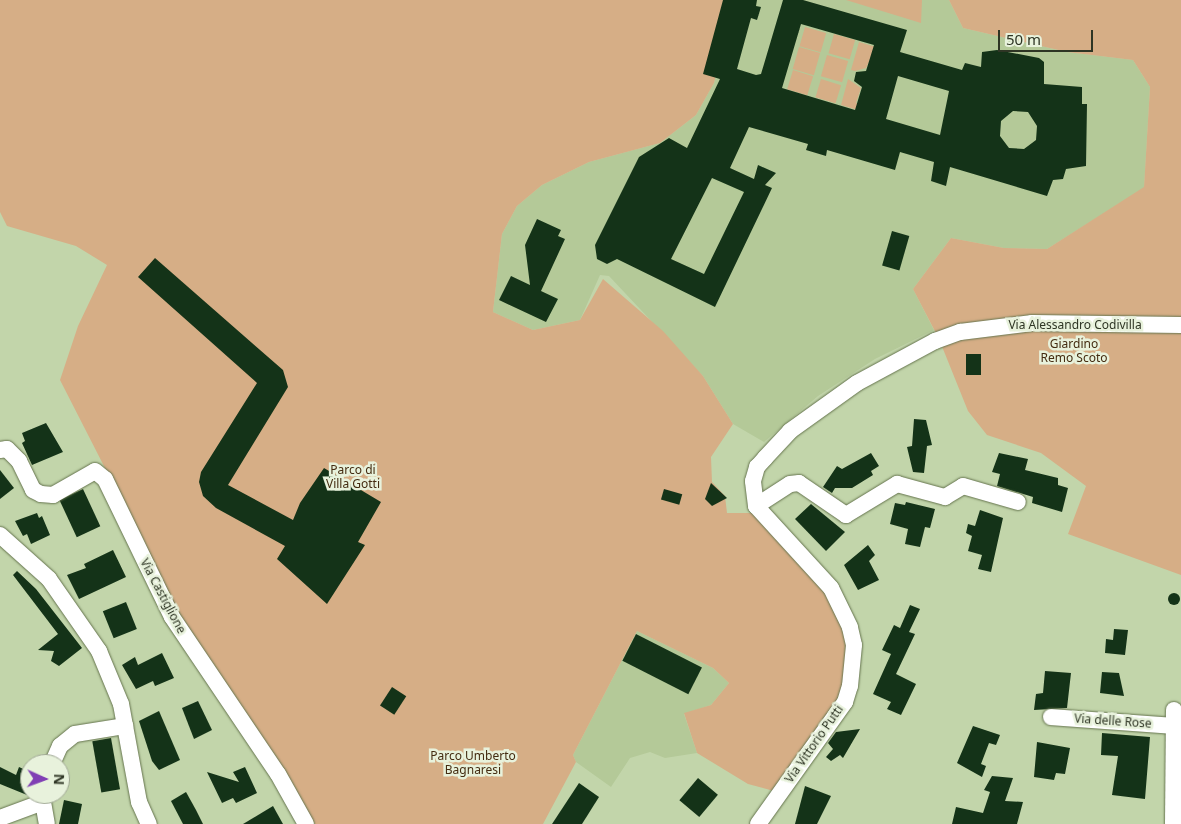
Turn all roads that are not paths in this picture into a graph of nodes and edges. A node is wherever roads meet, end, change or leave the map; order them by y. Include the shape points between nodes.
1 (1181, 324) edge
2 (0, 450) edge
3 (1018, 502) dead end
4 (756, 506) junction
5 (0, 534) edge
6 (1051, 717) dead end
7 (125, 726) junction
8 (56, 754) edge
9 (1177, 775) edge
10 (31, 804) edge
11 (45, 804) edge
12 (0, 818) edge
13 (47, 824) edge
14 (149, 824) edge
15 (306, 824) edge
16 (758, 824) edge
17 (1173, 824) edge

1 - 4 street, Via Alessandro Codivilla via 1008,324 960,332 935,341 857,383 790,431 751,474
2 - 15 street, Via Castiglione via 7,449 19,461 33,490 41,494 53,495 95,471 105,479 172,617 278,774
3 - 4 street via 963,486 945,496 898,484 846,515 798,483 790,484
4 - 16 street, Via Vittorio Putti via 831,588 850,627 854,645 850,686 844,702
5 - 7 street via 49,579 83,626 117,690
6 - 9 street, Via delle Rose via 1174,718
7 - 8 street via 75,734 60,746
7 - 14 street via 139,802
9 - 17 street, Via delle Rose
10 - 12 street
11 - 13 street

